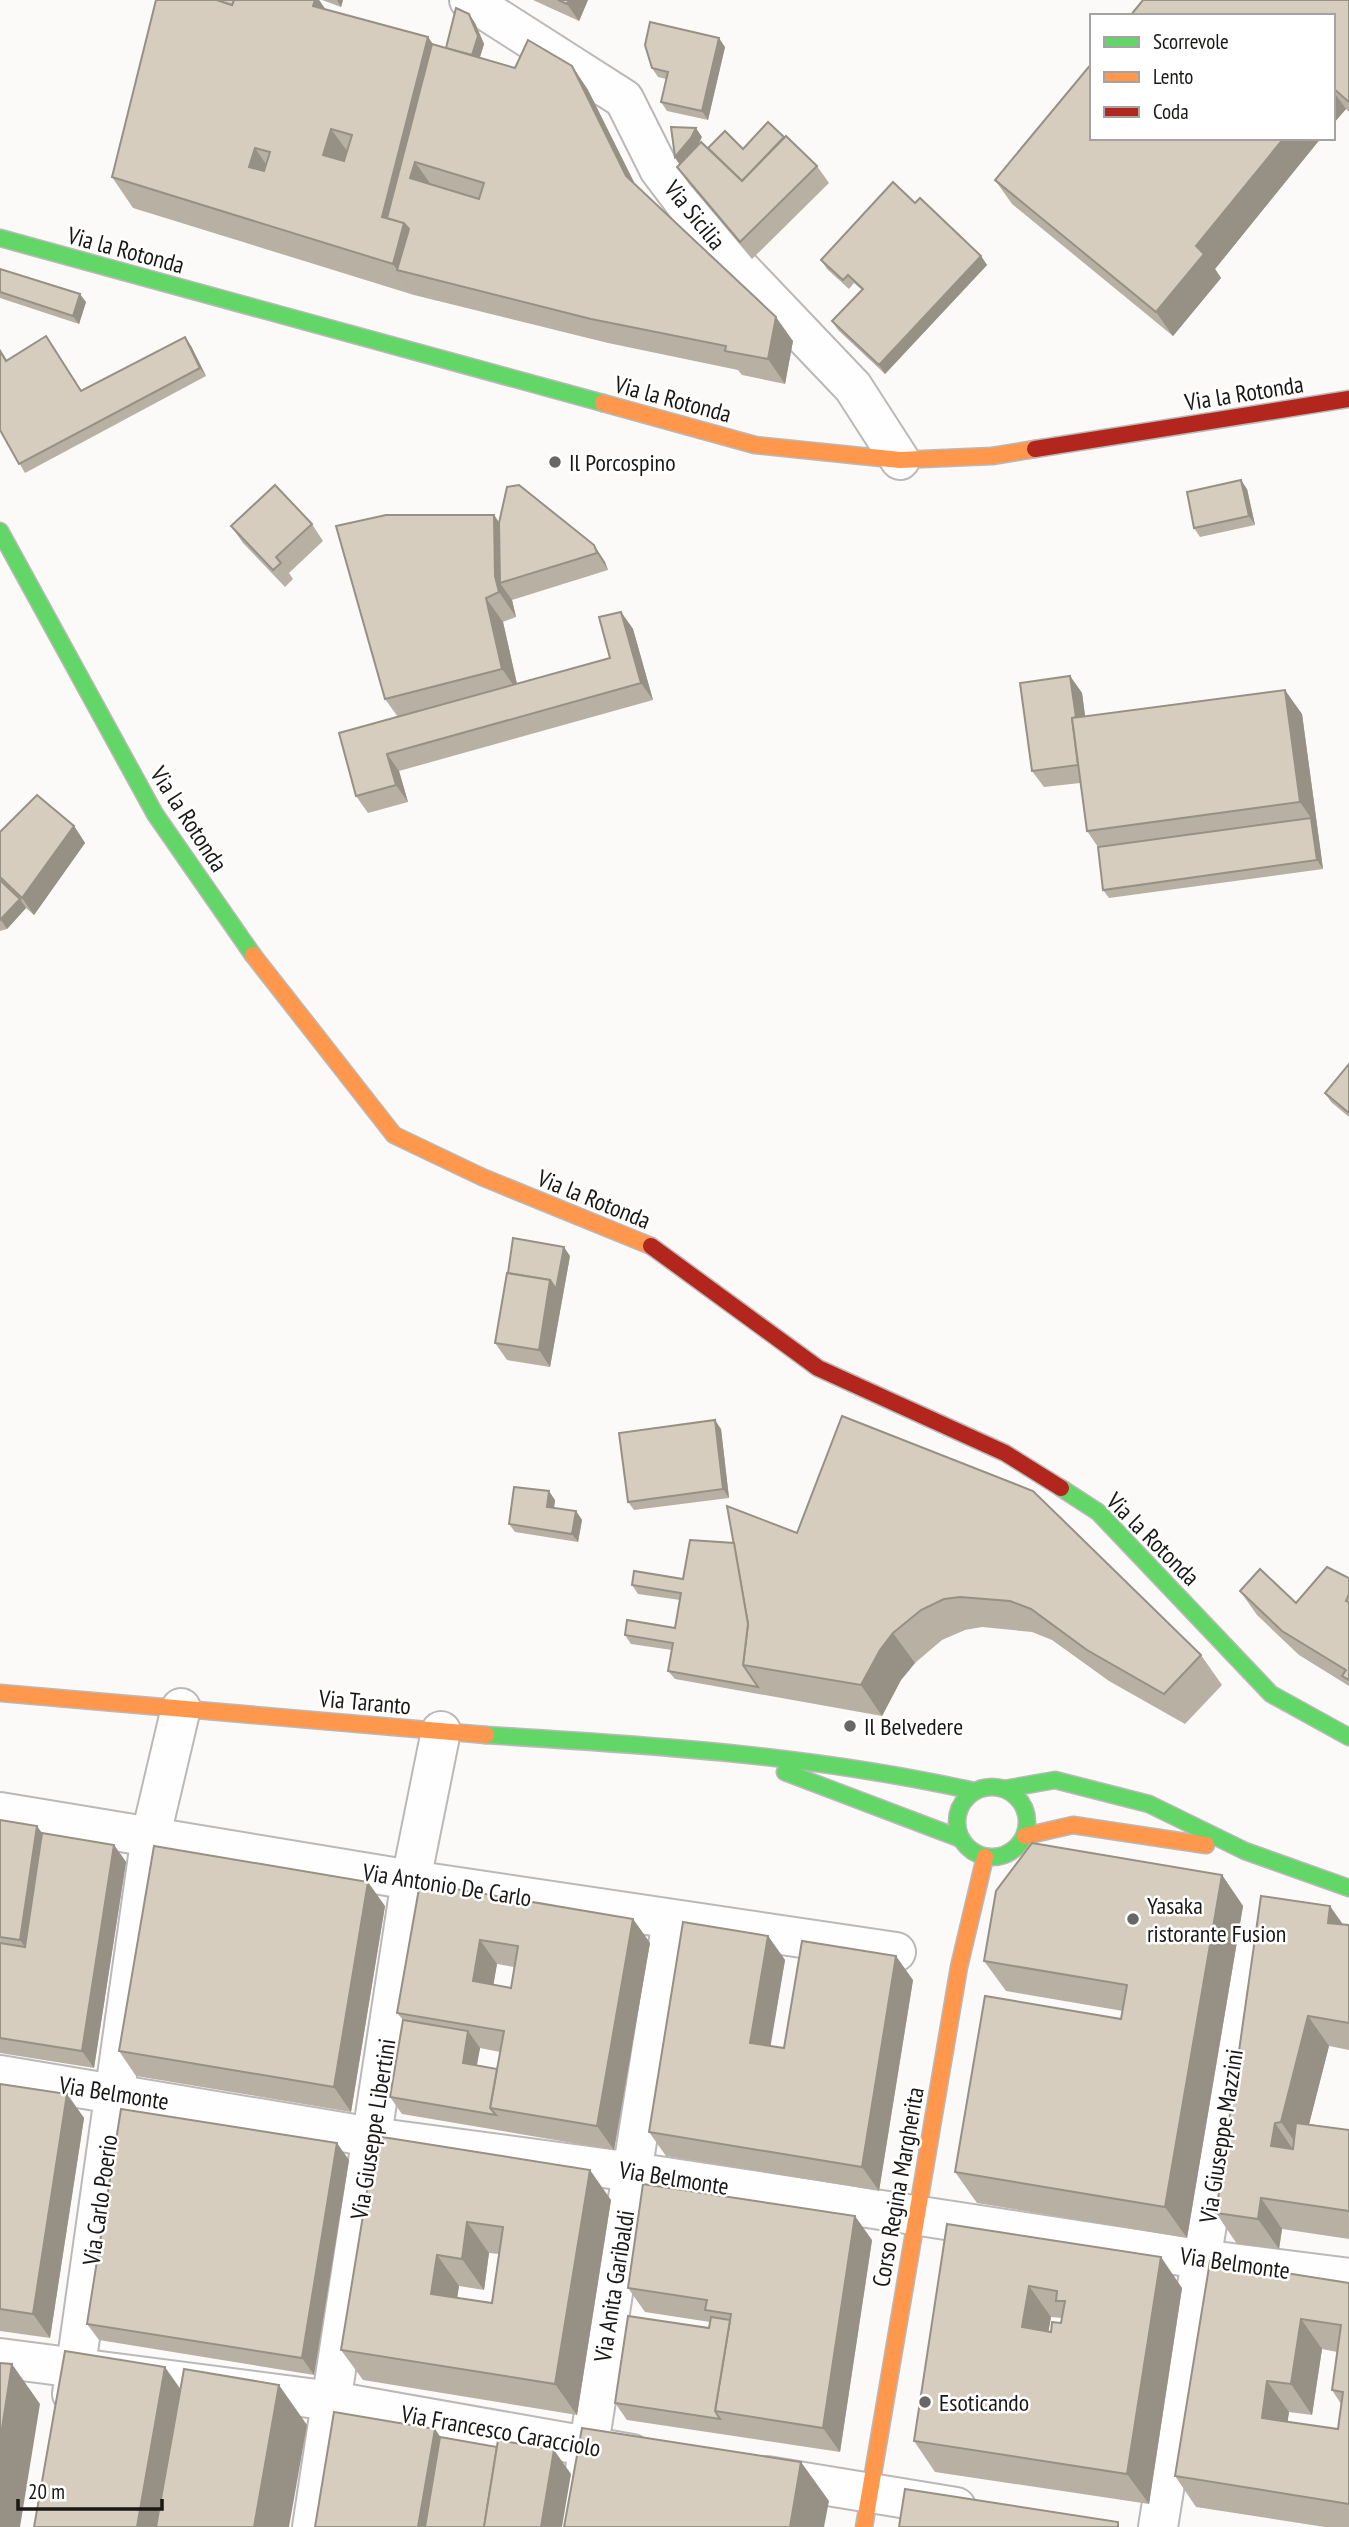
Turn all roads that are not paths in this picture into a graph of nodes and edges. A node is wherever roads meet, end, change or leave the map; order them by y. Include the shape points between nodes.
1 (469, 0) edge
2 (0, 238) edge
3 (1349, 399) edge
4 (900, 460) junction
5 (0, 531) edge
6 (0, 1693) edge
7 (181, 1709) junction
8 (441, 1731) junction
9 (1349, 1737) edge
10 (727, 1749) junction
11 (1004, 1788) junction
12 (974, 1791) junction
13 (0, 1812) edge
14 (151, 1835) junction
15 (1025, 1836) junction
16 (959, 1838) junction
17 (1245, 1851) junction
18 (985, 1857) junction
19 (411, 1880) junction
20 (1349, 1888) edge
21 (672, 1920) junction
22 (896, 1952) dead end
23 (1251, 1952) edge
24 (0, 2075) edge
25 (114, 2093) junction
26 (372, 2137) junction
27 (633, 2172) junction
28 (916, 2216) junction
29 (1201, 2259) junction
30 (1349, 2278) edge
31 (0, 2358) edge
32 (77, 2369) junction
33 (331, 2401) junction
34 (65, 2435) edge
35 (589, 2447) junction
36 (669, 2460) edge
37 (735, 2471) edge
38 (866, 2510) edge
39 (989, 2512) edge
40 (312, 2527) edge
41 (576, 2527) edge
42 (1158, 2527) edge

1 - 4 street, Via Sicilia via 624,99 659,169 703,228 853,387
2 - 4 main road, Via la Rotonda via 755,445
3 - 4 main road, Via la Rotonda via 992,456
5 - 9 main road, Via la Rotonda via 155,814 256,959 394,1135 482,1177 649,1245 818,1368 1005,1453 1098,1512 1271,1693
6 - 7 main road, Via Taranto
7 - 8 main road, Via Taranto
7 - 14 street, Via Carlo Poerio
8 - 10 main road, Via Taranto
8 - 19 street, Via Giuseppe Libertini
10 - 12 main road, Via Taranto via 904,1773
10 - 16 main road, Via Taranto
11 - 12 main road
11 - 15 main road via 1021,1801 1027,1816
11 - 17 main road via 1055,1780 1149,1804
12 - 16 main road via 957,1816
13 - 14 street, Via Antonio De Carlo
14 - 19 street, Via Antonio De Carlo
14 - 25 street, Via Carlo Poerio
15 - 17 main road via 1073,1825
15 - 18 main road via 1017,1848 1001,1857
16 - 18 main road via 969,1850
17 - 20 main road
18 - 28 main road, Corso Regina Margherita via 959,1967
19 - 21 street, Via Antonio De Carlo
19 - 26 street, Via Giuseppe Libertini
21 - 22 street, Via Antonio De Carlo
21 - 27 street, Via Anita Garibaldi
23 - 29 street, Via Giuseppe Mazzini
24 - 25 street, Via Belmonte
25 - 26 street, Via Belmonte
25 - 32 street, Via Carlo Poerio
26 - 27 street, Via Belmonte
26 - 33 street, Via Giuseppe Libertini
27 - 28 street, Via Belmonte
27 - 35 street, Via Anita Garibaldi
28 - 29 street, Via Belmonte
28 - 38 main road, Corso Regina Margherita
29 - 30 street, Via Belmonte
29 - 42 street, Via Giuseppe Mazzini
31 - 32 street, Via Francesco Caracciolo
32 - 33 street, Via Francesco Caracciolo
32 - 34 street, Via Carlo Poerio
33 - 35 street, Via Francesco Caracciolo
33 - 40 street, Via Giuseppe Libertini
35 - 36 street, Via Francesco Caracciolo
35 - 41 street, Via Anita Garibaldi
37 - 38 street
38 - 39 street

